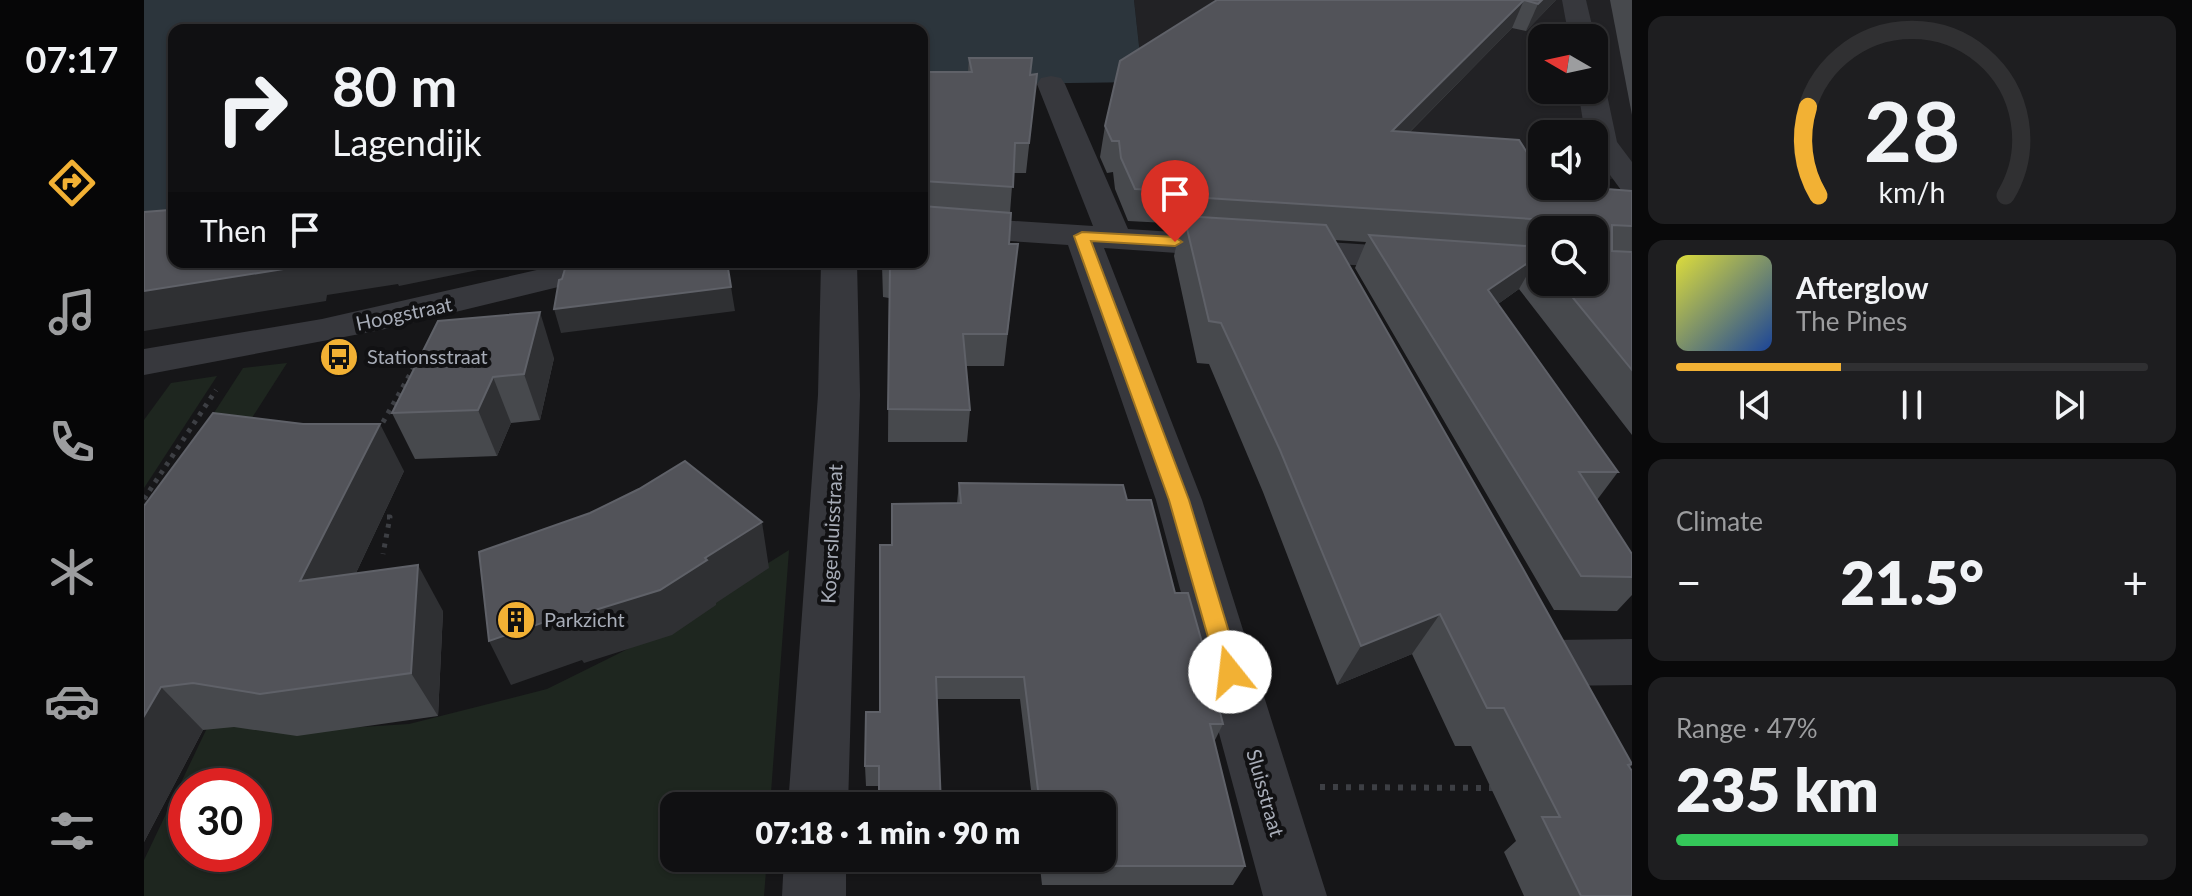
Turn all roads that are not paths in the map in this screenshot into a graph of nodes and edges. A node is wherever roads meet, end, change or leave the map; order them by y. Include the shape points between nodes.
1 (1574, 0) edge
2 (1579, 24) edge
3 (1051, 84) dead end
4 (1595, 104) edge
5 (1632, 183) edge
6 (928, 225) edge
7 (1098, 237) junction
8 (1325, 252) junction
9 (1528, 266) edge
10 (591, 268) edge
11 (839, 268) edge
12 (1348, 293) edge
13 (144, 362) edge
14 (1632, 662) edge
15 (1580, 714) edge
16 (819, 792) edge
17 (815, 872) edge
18 (814, 896) edge
19 (1295, 896) edge

1 - 2 street
3 - 7 street, Sluisstraat
4 - 5 street via 1602,143
6 - 7 street
7 - 8 street
7 - 19 street, Sluisstraat
8 - 9 street
8 - 12 street
10 - 13 street, Hoogstraat via 245,348
11 - 16 street, Kogersluisstraat via 839,395
14 - 15 street via 1540,642
17 - 18 street

